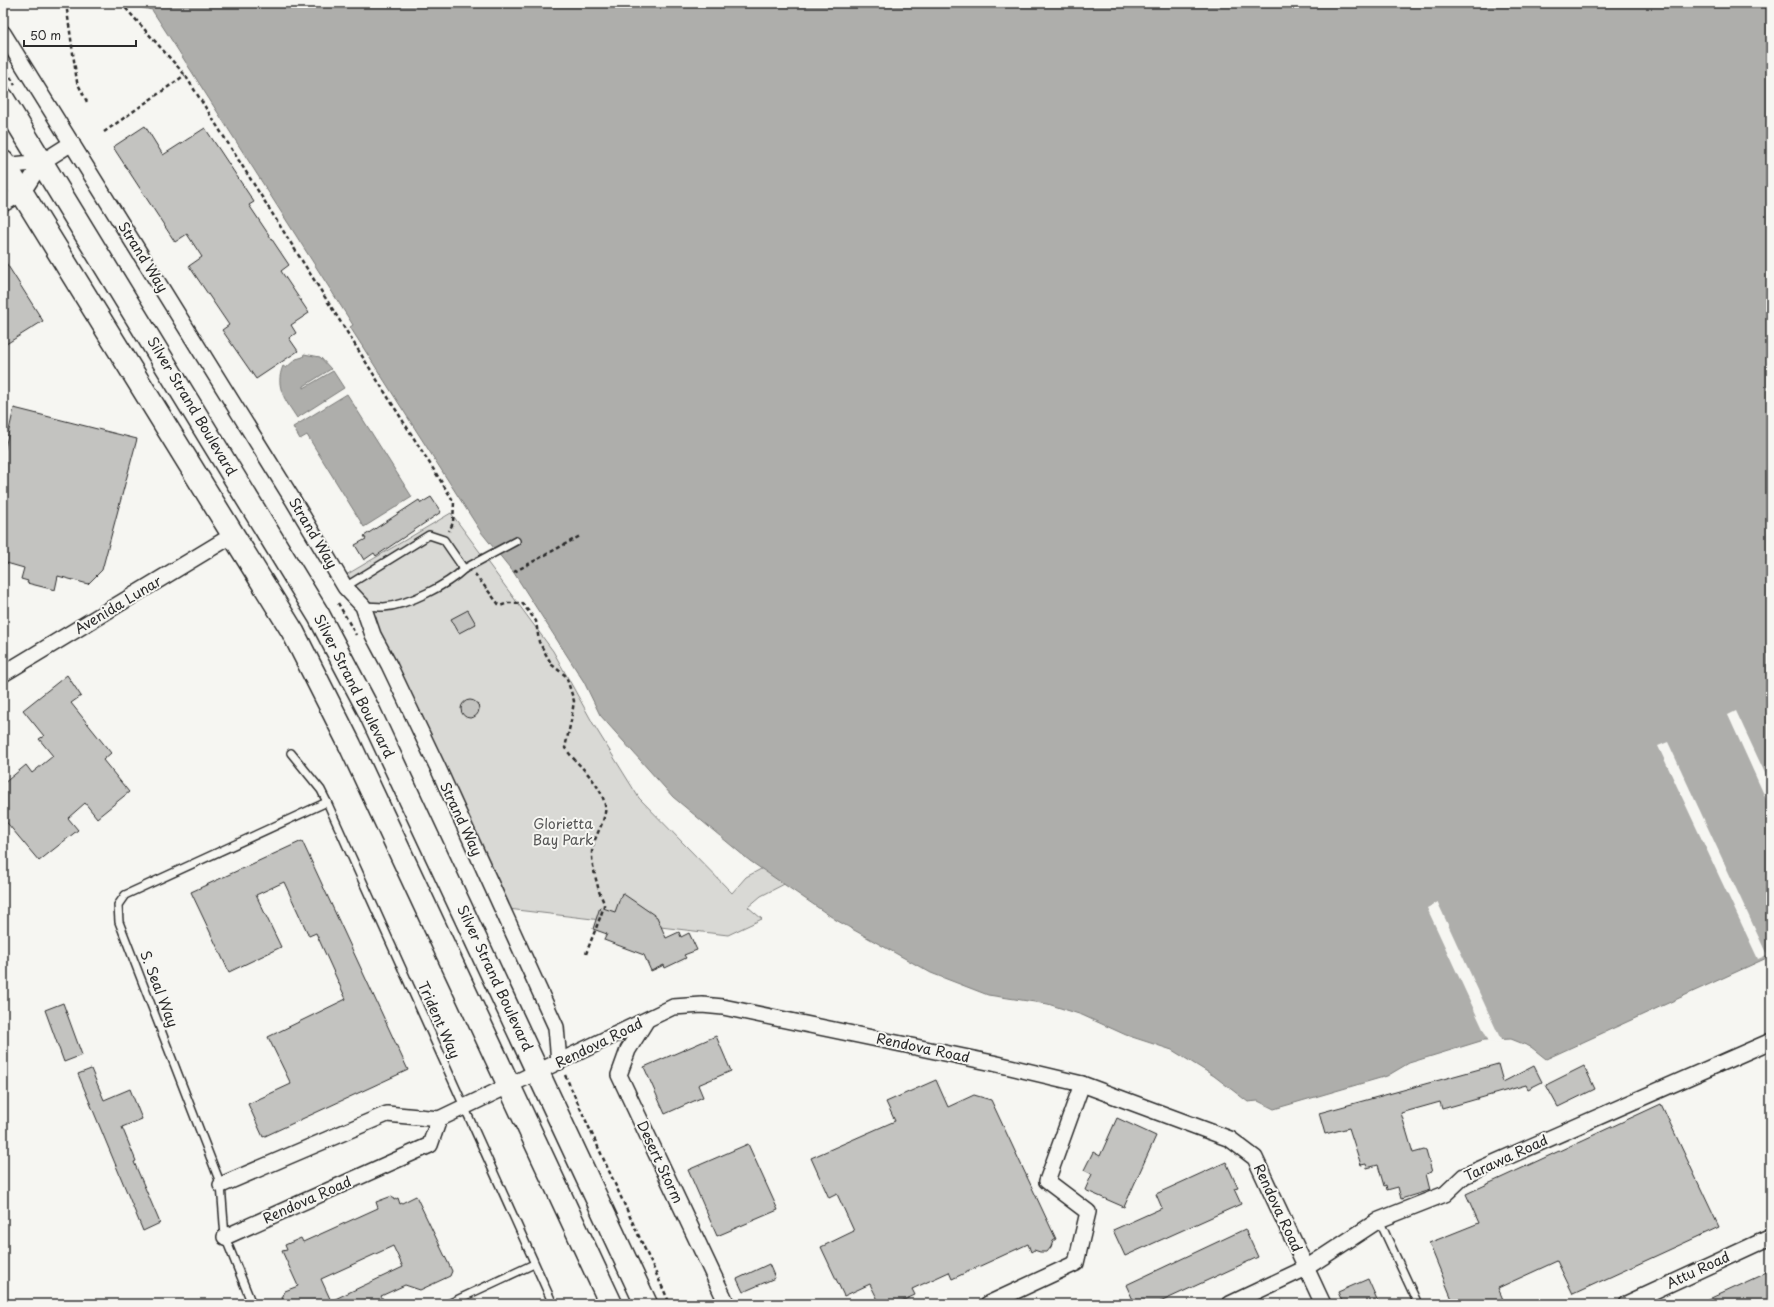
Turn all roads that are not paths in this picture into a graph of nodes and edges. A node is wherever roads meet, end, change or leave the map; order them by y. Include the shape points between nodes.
1 (3, 33) edge
2 (3, 99) edge
3 (72, 143) junction
4 (42, 162) junction
5 (4, 164) edge
6 (22, 193) junction
7 (3, 204) edge
8 (234, 535) junction
9 (516, 541) dead end
10 (466, 567) junction
11 (345, 587) junction
12 (363, 606) junction
13 (3, 674) edge
14 (291, 753) dead end
15 (327, 802) junction
16 (646, 1021) junction
17 (1771, 1041) edge
18 (559, 1062) junction
19 (539, 1072) junction
20 (1082, 1084) junction
21 (510, 1086) junction
22 (465, 1108) junction
23 (439, 1119) junction
24 (221, 1185) junction
25 (1379, 1220) junction
26 (1771, 1236) edge
27 (225, 1237) junction
28 (534, 1264) junction
29 (1306, 1268) junction
30 (252, 1304) edge
31 (448, 1304) edge
32 (553, 1304) edge
33 (611, 1304) edge
34 (646, 1304) edge
35 (726, 1304) edge
36 (988, 1304) edge
37 (1230, 1304) edge
38 (1323, 1304) edge
39 (1418, 1304) edge
40 (1626, 1304) edge

1 - 3 street, Strand Way
2 - 4 highway, Silver Strand Boulevard
3 - 4 street
3 - 11 street, Strand Way
4 - 5 street
4 - 6 street
4 - 19 highway, Silver Strand Boulevard via 319,616 369,711
5 - 6 highway
6 - 7 street
6 - 8 highway
8 - 13 street, Avenida Lunar
8 - 21 highway via 294,632
9 - 10 lane
10 - 11 lane via 444,540 429,535
10 - 12 lane via 456,577 412,600 385,607
11 - 12 street, Strand Way
12 - 18 street, Strand Way via 373,635 438,768 556,1027
14 - 15 lane, Trident Way via 321,790
15 - 22 lane, Trident Way
15 - 24 lane, S. Seal Way via 125,894 118,905 119,922
16 - 18 street, Rendova Road
16 - 20 street, Rendova Road via 673,1008 702,1005 723,1007 993,1062
16 - 35 street, Desert Storm via 628,1050 619,1075
17 - 25 street, Tarawa Road via 1464,1176 1445,1194
18 - 19 street, Rendova Road
19 - 21 street, Rendova Road
19 - 34 highway, Silver Strand Boulevard
20 - 29 street, Rendova Road via 1230,1139 1255,1158
20 - 36 street via 1047,1181 1088,1212 1076,1263
21 - 22 street, Rendova Road
21 - 33 highway
22 - 23 street, Rendova Road
22 - 28 lane, Trident Way
23 - 24 street, Rendova Road via 387,1114
23 - 27 street, Rendova Road via 430,1145
24 - 27 lane, S. Seal Way
25 - 29 street, Tarawa Road
25 - 39 lane
26 - 40 street, Attu Road
27 - 30 lane, S. Seal Way
28 - 31 lane
28 - 32 lane, Trident Way
29 - 37 street, Tarawa Road
29 - 38 street, Rendova Road

